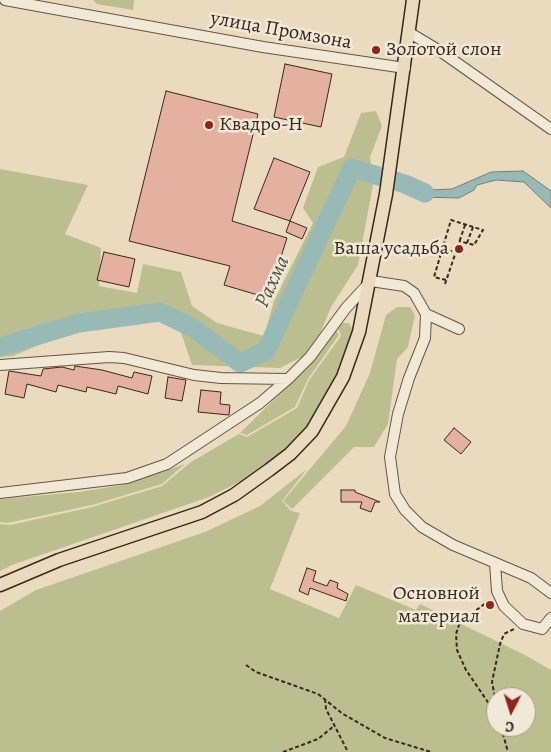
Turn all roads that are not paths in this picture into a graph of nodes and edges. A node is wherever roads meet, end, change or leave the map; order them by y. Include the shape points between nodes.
1 (5, 0) edge
2 (413, 0) edge
3 (49, 3) edge
4 (410, 33) junction
5 (405, 68) junction
6 (551, 129) edge
7 (371, 281) junction
8 (426, 314) junction
9 (459, 329) dead end
10 (0, 365) edge
11 (288, 378) junction
12 (0, 493) edge
13 (495, 563) junction
14 (0, 585) edge
15 (551, 593) edge
16 (551, 618) edge

1 - 3 street, улица Промзона
2 - 4 main road
3 - 5 street, улица Промзона via 263,47
4 - 5 main road
4 - 6 street
5 - 7 main road
7 - 8 street via 404,286 414,294
7 - 11 street via 346,308 310,357
7 - 14 main road via 359,332 343,377 312,431 290,454 234,495 202,512 59,560
8 - 9 street
8 - 13 street via 426,338 398,414 390,457 395,494 422,527
10 - 11 street via 109,357 194,375
11 - 12 street via 260,403 167,464 127,478
13 - 15 street via 532,578
13 - 16 street via 497,591 504,606 523,624 542,629

